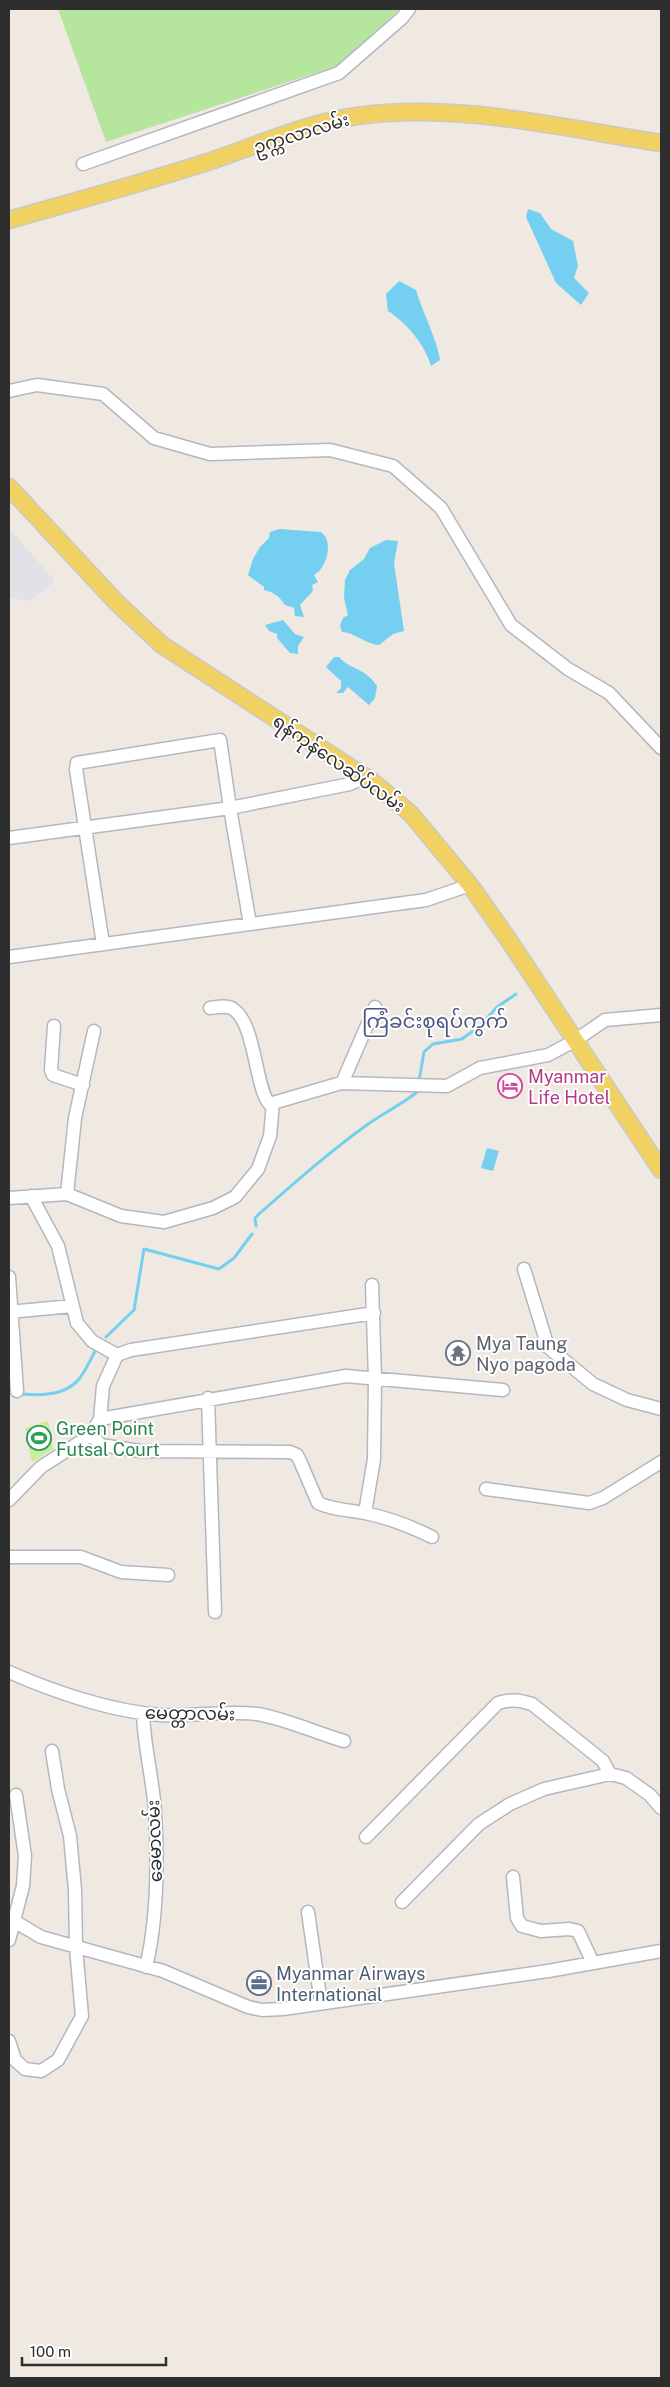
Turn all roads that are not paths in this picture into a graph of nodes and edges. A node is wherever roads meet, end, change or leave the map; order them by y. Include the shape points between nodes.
1 (409, 9) edge
2 (661, 144) edge
3 (83, 164) dead end
4 (9, 220) edge
5 (9, 391) edge
6 (9, 487) edge
7 (661, 748) edge
8 (365, 777) junction
9 (230, 808) junction
10 (86, 828) junction
11 (9, 838) edge
12 (470, 885) junction
13 (250, 924) junction
14 (103, 944) junction
15 (9, 957) edge
16 (374, 1007) dead end
17 (210, 1008) dead end
18 (661, 1015) edge
19 (54, 1026) dead end
20 (94, 1031) dead end
21 (576, 1040) junction
22 (342, 1084) junction
23 (83, 1085) junction
24 (272, 1106) junction
25 (656, 1152) edge
26 (661, 1170) edge
27 (67, 1194) junction
28 (31, 1196) junction
29 (9, 1198) edge
30 (524, 1269) dead end
31 (9, 1277) edge
32 (372, 1285) dead end
33 (72, 1306) junction
34 (10, 1312) edge
35 (374, 1312) junction
36 (117, 1355) junction
37 (375, 1378) junction
38 (503, 1390) dead end
39 (17, 1391) dead end
40 (208, 1398) junction
41 (661, 1409) edge
42 (100, 1419) junction
43 (91, 1435) junction
44 (209, 1452) junction
45 (661, 1462) edge
46 (486, 1489) dead end
47 (9, 1500) edge
48 (365, 1513) junction
49 (432, 1537) dead end
50 (9, 1557) edge
51 (168, 1575) dead end
52 (215, 1612) dead end
53 (9, 1672) edge
54 (143, 1713) junction
55 (344, 1741) dead end
56 (52, 1751) dead end
57 (610, 1774) junction
58 (16, 1796) dead end
59 (661, 1808) edge
60 (366, 1837) dead end
61 (513, 1877) dead end
62 (402, 1902) dead end
63 (308, 1912) dead end
64 (11, 1920) edge
65 (9, 1940) edge
66 (76, 1948) junction
67 (661, 1951) edge
68 (593, 1963) junction
69 (146, 1967) junction
70 (321, 2003) junction
71 (9, 2040) edge

1 - 3 street via 339,73
2 - 4 main road, ဥက္ကလာလမ်း via 449,113 416,111 357,116 329,121 198,165
5 - 7 street via 38,385 103,394 154,438 210,454 330,450 393,466 441,508 511,625 568,668 609,693
6 - 8 main road, ရန်ကုန်လေဆိပ်လမ်း via 117,603 162,644
8 - 9 street via 350,784
8 - 12 main road, ရန်ကုန်လေဆိပ်လမ်း via 411,814
9 - 10 street
9 - 10 street via 220,740 77,763
9 - 13 street
10 - 11 street
10 - 14 street
12 - 13 street via 426,900
12 - 21 main road, ရန်ကုန်လေဆိပ်လမ်း
13 - 14 street
14 - 15 street
16 - 22 street
17 - 24 street via 226,1007 239,1015 253,1047 266,1098
18 - 21 street via 605,1020
19 - 23 street via 53,1075
20 - 23 street
21 - 22 street via 548,1054 480,1068 440,1087
21 - 25 main road, ရန်ကုန်လေဆိပ်လမ်း
22 - 24 street via 273,1103
23 - 27 street via 75,1118
24 - 27 street via 270,1136 258,1170 235,1197 212,1208 164,1222 121,1216
25 - 26 main road, ရန်ကုန်လေဆိပ်လမ်း
27 - 28 street
28 - 29 street
28 - 33 street via 58,1246
30 - 41 street via 548,1347 592,1384 627,1400
31 - 34 street
32 - 35 street
33 - 34 street
33 - 36 street via 77,1323 92,1341
34 - 39 street
35 - 36 street via 131,1350
35 - 37 street
36 - 42 street via 103,1386
37 - 38 street
37 - 40 street via 346,1376
37 - 48 street via 374,1459
40 - 42 street
40 - 44 street
42 - 43 street
43 - 44 street via 101,1444 140,1451
43 - 47 street via 41,1467
44 - 48 street via 290,1452 300,1461 318,1503
44 - 52 street
45 - 46 street via 603,1498 589,1503
48 - 49 street via 400,1522
50 - 51 street via 81,1557 121,1572
53 - 54 street, မေတ္တာလမ်း via 31,1682
54 - 55 street, မေတ္တာလမ်း via 255,1714
54 - 69 street, ခေမာလမ်း via 155,1810 156,1857 154,1932
56 - 66 street via 70,1836 76,1890
57 - 59 street via 626,1778 650,1795
57 - 60 street via 603,1761 532,1704 508,1700 498,1703
57 - 62 street via 544,1790 510,1804 479,1824
58 - 64 street via 25,1856 23,1886
61 - 68 street via 517,1918 522,1926 541,1931 578,1931
63 - 70 street
64 - 65 street
64 - 66 street via 41,1937
66 - 69 street
66 - 71 street via 82,2016 58,2060 41,2071 25,2070 15,2060
67 - 68 street
68 - 70 street
69 - 70 street via 262,2010

